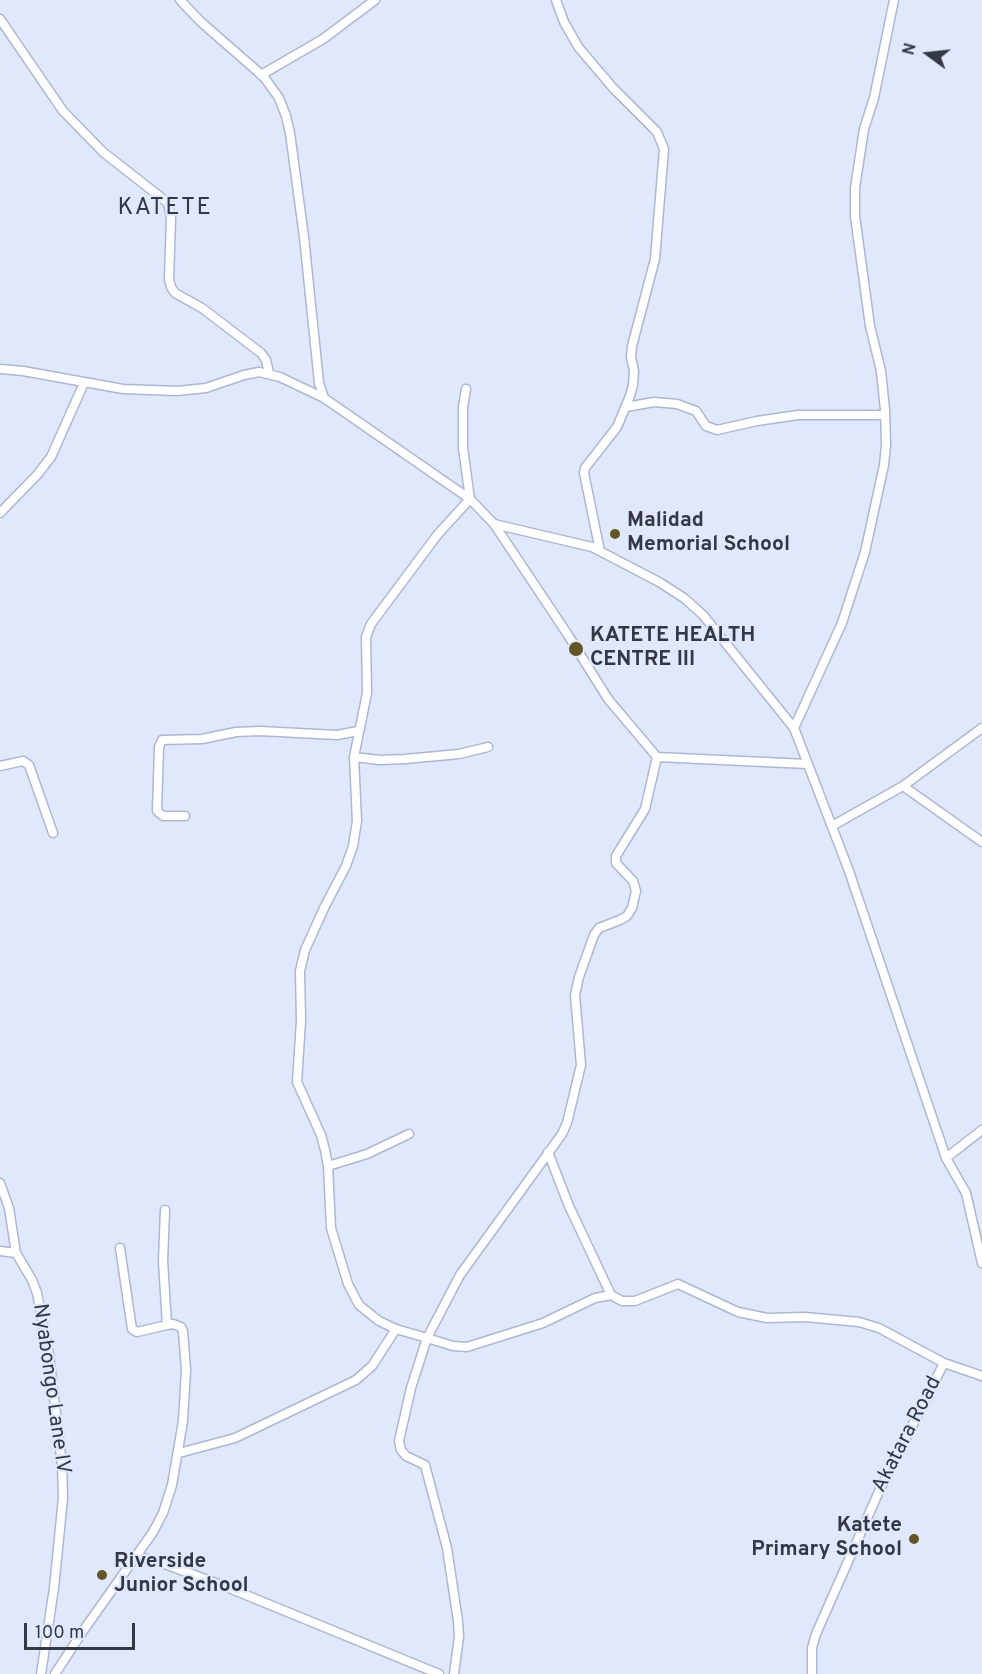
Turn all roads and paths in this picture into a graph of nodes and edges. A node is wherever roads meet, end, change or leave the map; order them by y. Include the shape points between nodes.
1 (180, 0) edge
2 (375, 0) edge
3 (556, 0) edge
4 (894, 0) edge
5 (0, 19) edge
6 (261, 75) junction
7 (2, 369) dead end
8 (269, 373) junction
9 (84, 383) junction
10 (466, 389) dead end
11 (324, 398) junction
12 (627, 406) junction
13 (885, 416) junction
14 (470, 499) junction
15 (0, 513) edge
16 (494, 524) junction
17 (600, 551) junction
18 (794, 728) junction
19 (982, 728) edge
20 (358, 731) junction
21 (488, 747) dead end
22 (354, 757) junction
23 (657, 757) junction
24 (807, 764) junction
25 (0, 766) edge
26 (903, 786) junction
27 (185, 816) dead end
28 (832, 826) junction
29 (53, 833) dead end
30 (982, 842) edge
31 (982, 1130) edge
32 (409, 1134) dead end
33 (548, 1152) junction
34 (946, 1158) junction
35 (328, 1166) junction
36 (0, 1183) edge
37 (165, 1210) dead end
38 (120, 1248) dead end
39 (0, 1251) edge
40 (16, 1253) junction
41 (982, 1263) edge
42 (611, 1295) junction
43 (167, 1325) junction
44 (396, 1329) junction
45 (427, 1338) junction
46 (944, 1363) junction
47 (982, 1376) edge
48 (179, 1453) junction
49 (136, 1556) junction
50 (41, 1674) edge
51 (56, 1674) edge
52 (439, 1674) edge
53 (454, 1674) edge
54 (812, 1674) edge

1 - 6 street
2 - 6 street via 323,39
3 - 12 street via 579,48 657,132 664,149 655,259 632,346 633,385
4 - 13 street via 864,129 855,188 855,216
5 - 8 street via 63,111 103,152 168,203 171,287 261,353
6 - 11 street via 279,98 290,133 317,372
7 - 9 street
8 - 9 street via 244,375 192,391 123,389
8 - 11 street
9 - 15 street via 51,457
10 - 14 street via 463,448
11 - 14 street
12 - 13 street via 677,404 696,411 706,426 717,430 798,415
12 - 17 street via 584,473
13 - 18 street via 884,465 865,552 842,623
14 - 16 street
14 - 20 street via 438,534 371,624 365,651 367,693
16 - 17 street
16 - 23 street via 608,699
17 - 18 street via 659,582 694,606
18 - 24 street
19 - 26 street
20 - 22 street
20 - 27 street via 337,735 236,732 202,739 162,740 157,811 163,816
21 - 22 street via 459,754 397,759
22 - 35 street via 357,821 353,846 305,950 300,971 297,1082 321,1135
23 - 24 street
23 - 33 street via 645,809 616,856 616,863 633,881 636,891 632,908 621,920 599,928 579,977 575,995 581,1065 567,1124
24 - 28 street
25 - 29 street via 22,761 29,765
26 - 28 street
26 - 30 street
28 - 34 street
31 - 34 street
32 - 35 street via 368,1154
33 - 42 street
33 - 45 street via 460,1275
34 - 41 street via 966,1193
35 - 44 street via 331,1228 348,1284 359,1305
36 - 40 street, Nyabongo Lane IV via 9,1208
37 - 43 street
38 - 43 street via 132,1329 137,1332
39 - 40 street
40 - 50 street, Nyabongo Lane IV via 37,1293 49,1355 64,1485
42 - 45 street via 595,1298 543,1323 467,1347
42 - 46 street via 622,1301 635,1301 678,1284 738,1312 859,1322 879,1328
43 - 48 street via 181,1328 185,1355
44 - 45 street
44 - 48 street via 372,1366 356,1380 235,1438
45 - 53 street via 399,1441 406,1456 425,1465 447,1548 459,1629
46 - 47 street
46 - 54 street, Akatara Road via 880,1489 816,1634
48 - 49 street via 163,1513
49 - 51 street
49 - 52 street via 224,1586

